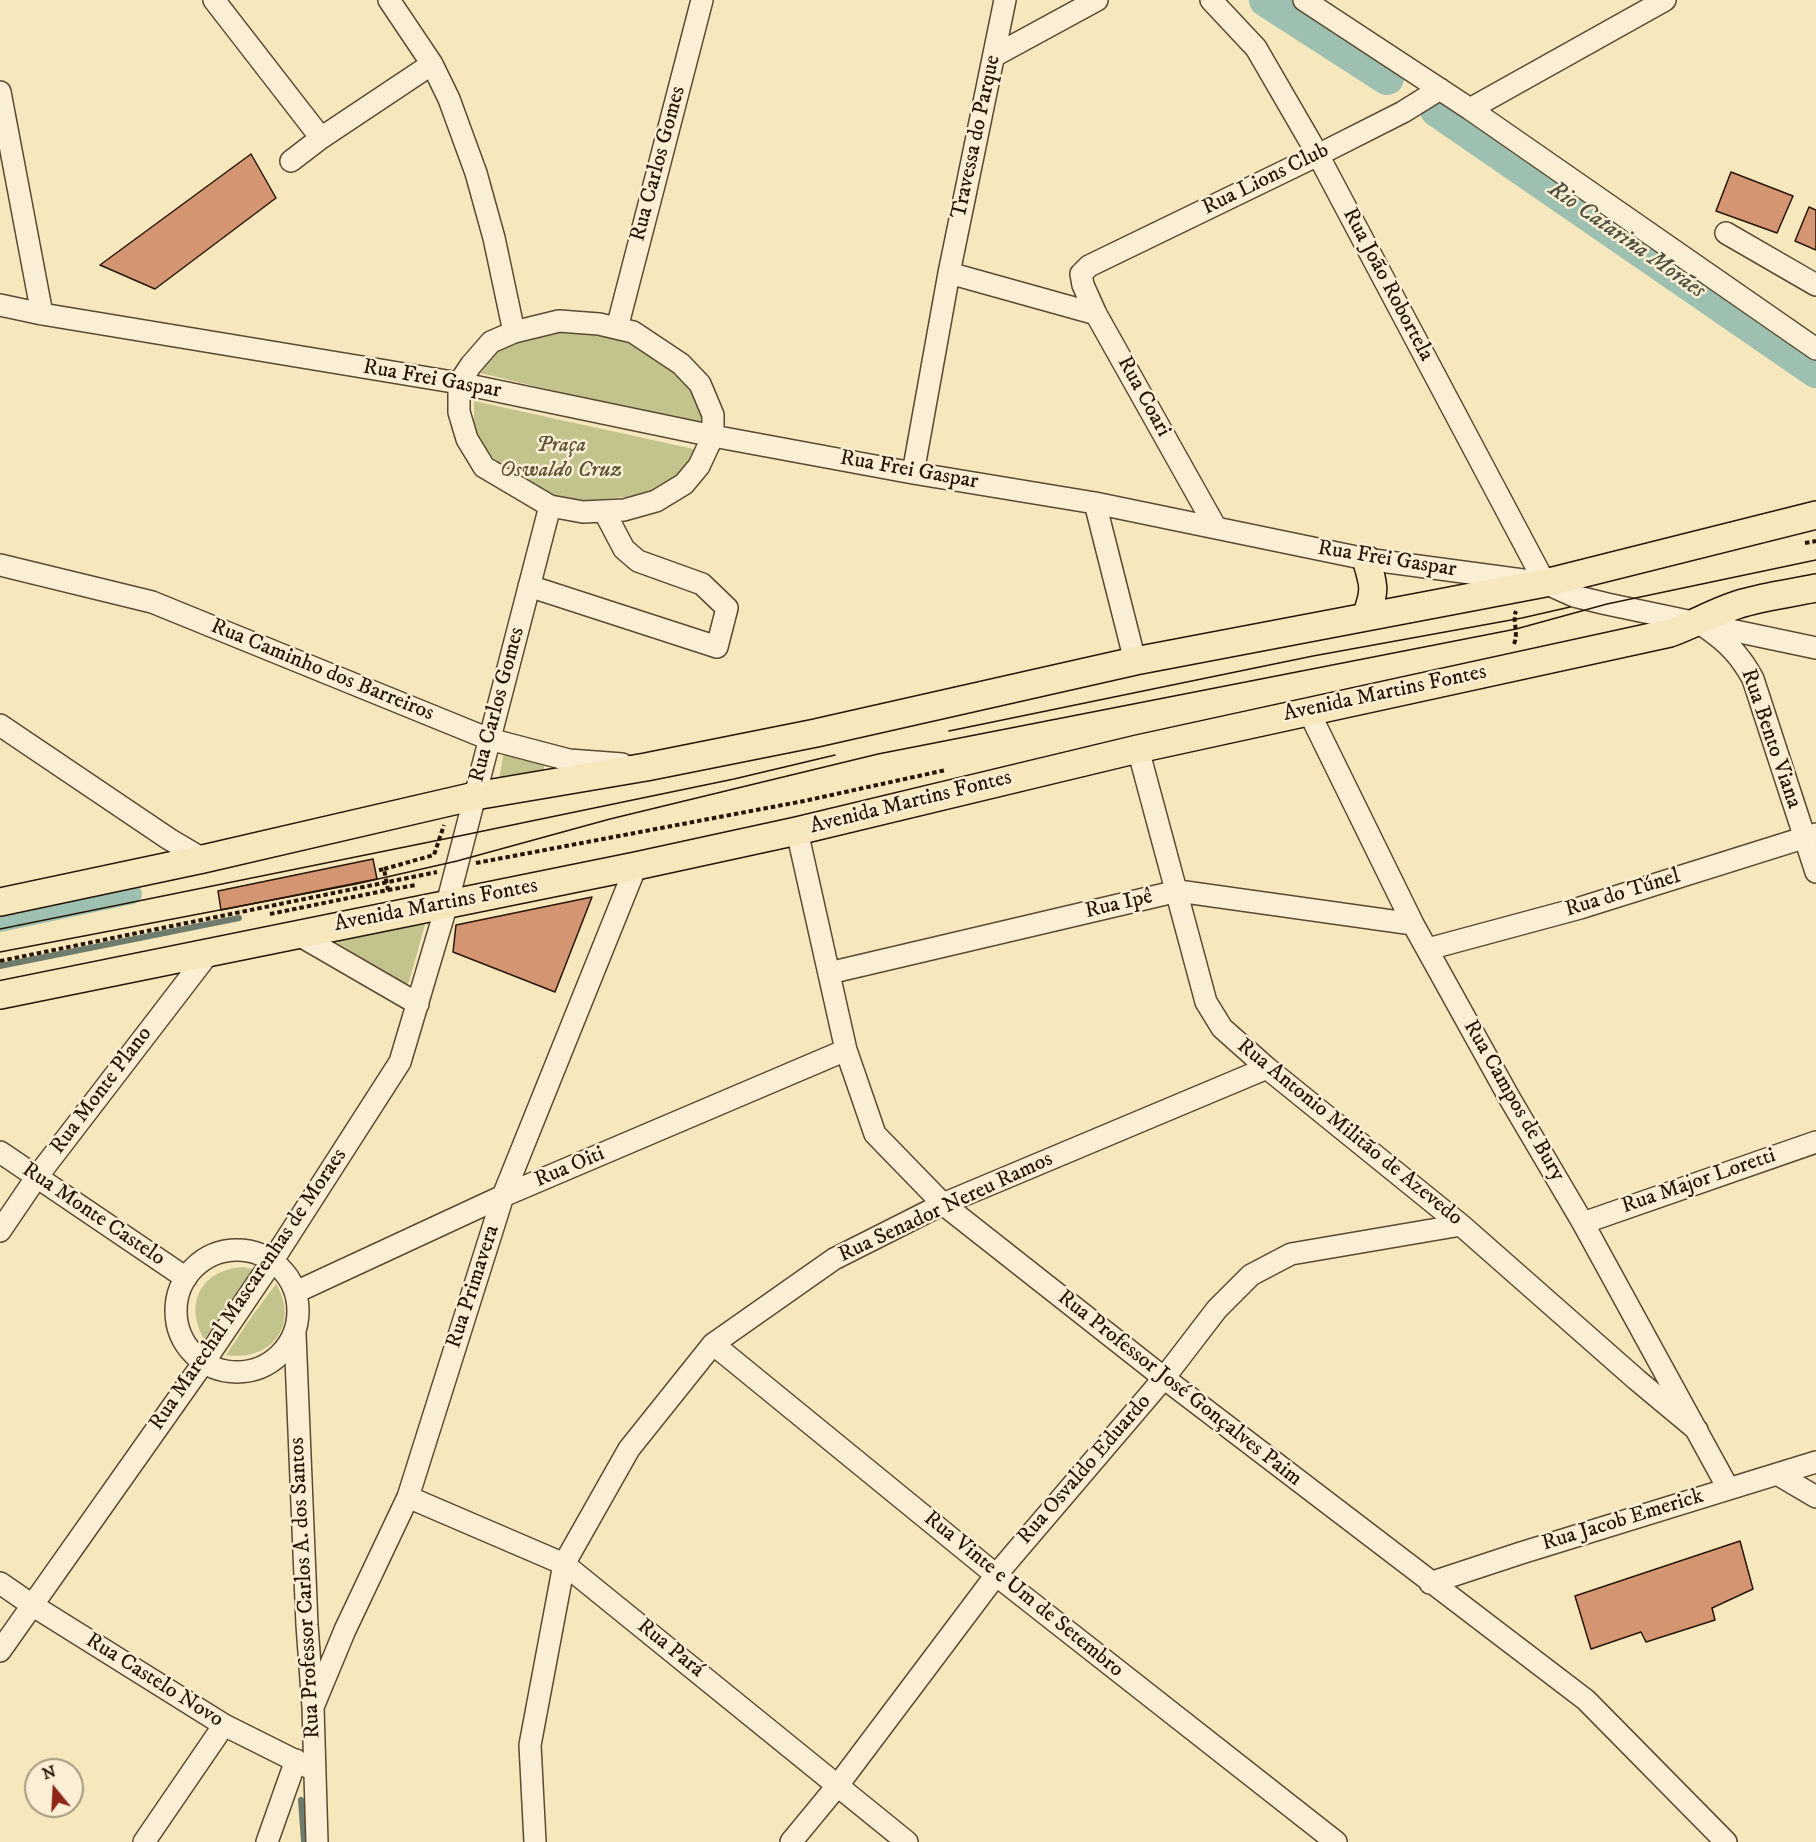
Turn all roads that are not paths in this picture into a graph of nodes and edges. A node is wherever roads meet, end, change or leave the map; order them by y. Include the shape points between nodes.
1 (214, 0) edge
2 (702, 0) edge
3 (1005, 0) edge
4 (1097, 0) edge
5 (1211, 0) edge
6 (1304, 0) edge
7 (1665, 0) edge
8 (398, 4) edge
9 (994, 56) junction
10 (432, 64) junction
11 (0, 92) edge
12 (1434, 93) junction
13 (1470, 109) junction
14 (321, 138) junction
15 (1318, 155) junction
16 (291, 161) dead end
17 (1726, 233) dead end
18 (1089, 266) joint
19 (949, 273) junction
20 (1816, 285) edge
21 (0, 305) edge
22 (42, 314) junction
23 (1096, 314) junction
24 (617, 328) junction
25 (514, 332) junction
26 (1814, 344) edge
27 (459, 383) junction
28 (713, 436) junction
29 (913, 472) junction
30 (1095, 503) junction
31 (550, 506) junction
32 (604, 511) junction
33 (1816, 515) edge
34 (1216, 528) junction
35 (1366, 559) junction
36 (0, 565) edge
37 (1545, 583) junction
38 (529, 586) junction
39 (1816, 588) edge
40 (1366, 616) junction
41 (1699, 622) junction
42 (1816, 648) edge
43 (1135, 661) junction
44 (1308, 710) junction
45 (0, 725) edge
46 (489, 739) junction
47 (1138, 748) junction
48 (646, 766) junction
49 (474, 796) junction
50 (796, 831) junction
51 (1810, 836) edge
52 (203, 859) junction
53 (636, 866) junction
54 (1816, 872) edge
55 (1178, 891) junction
56 (0, 902) edge
57 (447, 903) junction
58 (1413, 924) junction
59 (297, 934) junction
60 (1428, 949) junction
61 (208, 954) junction
62 (829, 973) junction
63 (0, 995) edge
64 (418, 1004) junction
65 (846, 1050) junction
66 (1267, 1068) junction
67 (1816, 1142) edge
68 (0, 1152) edge
69 (36, 1178) junction
70 (503, 1196) junction
71 (943, 1204) junction
72 (1583, 1222) junction
73 (1461, 1226) junction
74 (0, 1231) edge
75 (273, 1260) junction
76 (186, 1278) junction
77 (296, 1292) junction
78 (295, 1334) junction
79 (713, 1344) junction
80 (204, 1362) junction
81 (1164, 1378) junction
82 (1697, 1430) junction
83 (1816, 1462) edge
84 (1777, 1474) junction
85 (1728, 1488) junction
86 (408, 1497) junction
87 (1816, 1497) edge
88 (564, 1564) junction
89 (996, 1575) junction
90 (0, 1583) edge
91 (1430, 1583) junction
92 (32, 1605) junction
93 (0, 1651) edge
94 (314, 1707) junction
95 (224, 1725) junction
96 (305, 1765) junction
97 (838, 1785) junction
98 (144, 1842) edge
99 (267, 1842) edge
100 (317, 1842) edge
101 (535, 1842) edge
102 (791, 1842) edge
103 (907, 1842) edge
104 (1336, 1842) edge
105 (1726, 1842) edge

1 - 14 street
2 - 24 street, Rua Carlos Gomes
3 - 9 street, Travessa do Parque
4 - 9 street
5 - 15 street, Rua João Robortela via 1256,48
6 - 12 street
7 - 13 street
8 - 10 street
9 - 19 street, Travessa do Parque
10 - 14 street
10 - 25 street via 476,173
11 - 22 street
12 - 13 street
12 - 15 street, Rua Lions Club
13 - 26 street
14 - 16 street
15 - 18 street, Rua Lions Club
15 - 37 street, Rua João Robortela
17 - 20 street
18 - 23 street, Rua Coari via 1081,274
19 - 23 street
19 - 29 street, Travessa do Parque
21 - 22 street, Rua Frei Gaspar
22 - 27 street, Rua Frei Gaspar
23 - 34 street, Rua Coari
24 - 25 street via 559,321
24 - 28 street via 633,332 657,347 700,384 713,416
25 - 27 street via 491,342
27 - 28 street, Rua Frei Gaspar
27 - 31 street via 459,412 464,430 484,467
28 - 29 street, Rua Frei Gaspar
28 - 32 street via 699,466 684,484 656,501
29 - 30 street, Rua Frei Gaspar
30 - 34 street, Rua Frei Gaspar
30 - 43 street
31 - 32 street
31 - 38 street, Rua Carlos Gomes
32 - 38 street via 624,549 638,561 702,584 727,608 717,647
33 - 37 main road
34 - 35 street, Rua Frei Gaspar
35 - 37 street, Rua Frei Gaspar
35 - 40 main road via 1374,588
36 - 46 street, Rua Caminho dos Barreiros via 152,602
37 - 40 main road
37 - 41 street, Rua Frei Gaspar via 1574,596
38 - 46 street, Rua Carlos Gomes
39 - 41 main road, Avenida Martins Fontes via 1744,602
40 - 43 main road
41 - 42 street, Rua Frei Gaspar
41 - 44 main road, Avenida Martins Fontes via 1670,633
41 - 51 street, Rua Bento Viana via 1740,657 1753,680
43 - 48 main road via 874,721
44 - 47 main road, Avenida Martins Fontes
44 - 58 street, Rua Campos de Bury
45 - 52 street
46 - 48 street, Rua Caminho dos Barreiros via 569,760
46 - 49 street, Rua Carlos Gomes
47 - 50 main road, Avenida Martins Fontes
47 - 55 street, Rua Antonio Militão de Azevedo
48 - 49 main road
49 - 52 main road
49 - 57 street, Rua Carlos Gomes
50 - 53 main road, Avenida Martins Fontes
50 - 62 street, Rua Professor José Gonçalves Paim
51 - 54 street, Rua Bento Viana
51 - 60 street, Rua do Túnel via 1580,908
52 - 56 main road
53 - 57 main road, Avenida Martins Fontes
53 - 70 street, Rua Primavera
55 - 58 street, Rua Ipê
55 - 62 street, Rua Ipê
55 - 66 street, Rua Antonio Militão de Azevedo via 1206,1002 1222,1028
57 - 59 main road, Avenida Martins Fontes
57 - 64 street, Rua Marechal Mascarenhas de Moraes
58 - 60 street, Rua Campos de Bury
59 - 61 main road, Avenida Martins Fontes
59 - 64 street
60 - 72 street, Rua Campos de Bury
61 - 63 main road, Avenida Martins Fontes
61 - 69 street, Rua Monte Plano
62 - 65 street, Rua Professor José Gonçalves Paim
64 - 75 street, Rua Marechal Mascarenhas de Moraes via 400,1062
65 - 70 street, Rua Oiti
65 - 71 street, Rua Professor José Gonçalves Paim via 875,1134
66 - 71 street, Rua Senador Nereu Ramos
66 - 73 street, Rua Antonio Militão de Azevedo
67 - 72 street, Rua Major Loretti
68 - 69 street, Rua Monte Castelo
69 - 74 street, Rua Monte Plano
69 - 76 street, Rua Monte Castelo
70 - 77 street, Rua Oiti
70 - 86 street, Rua Primavera
71 - 79 street, Rua Senador Nereu Ramos via 834,1258
71 - 81 street, Rua Professor José Gonçalves Paim
72 - 82 street, Rua Campos de Bury
73 - 81 street, Rua Osvaldo Eduardo via 1281,1259 1251,1275 1226,1300
73 - 82 street, Rua Antonio Militão de Azevedo
75 - 76 street via 235,1249 216,1253 199,1263
75 - 77 street via 287,1274
75 - 80 street, Rua Marechal Mascarenhas de Moraes
76 - 80 street via 178,1295 180,1333 190,1350
77 - 78 street, Rua Professor Carlos A. dos Santos via 299,1313
78 - 80 street via 279,1355 256,1369 221,1370
78 - 94 street, Rua Professor Carlos A. dos Santos
79 - 88 street, Rua Senador Nereu Ramos via 629,1449
79 - 89 street, Rua Vinte e Um de Setembro
80 - 92 street, Rua Marechal Mascarenhas de Moraes
81 - 89 street, Rua Osvaldo Eduardo
81 - 91 street, Rua Professor José Gonçalves Paim
82 - 85 street, Rua Campos de Bury
83 - 84 street, Rua Jacob Emerick
84 - 85 street, Rua Jacob Emerick
84 - 87 street
85 - 91 street, Rua Jacob Emerick
86 - 88 street, Rua Pará
86 - 94 street, Rua Primavera via 345,1630
88 - 97 street, Rua Pará
88 - 101 street, Rua Senador Nereu Ramos via 530,1746
89 - 97 street, Rua Osvaldo Eduardo
89 - 104 street, Rua Vinte e Um de Setembro
90 - 92 street, Rua Castelo Novo
91 - 105 street, Rua Professor José Gonçalves Paim via 1586,1701
92 - 93 street, Rua Marechal Mascarenhas de Moraes
92 - 95 street, Rua Castelo Novo
94 - 96 street, Rua Professor Carlos A. dos Santos
95 - 96 street, Rua Castelo Novo
95 - 98 street
96 - 99 street
96 - 100 street, Rua Professor Carlos A. dos Santos
97 - 102 street, Rua Osvaldo Eduardo
97 - 103 street, Rua Pará

